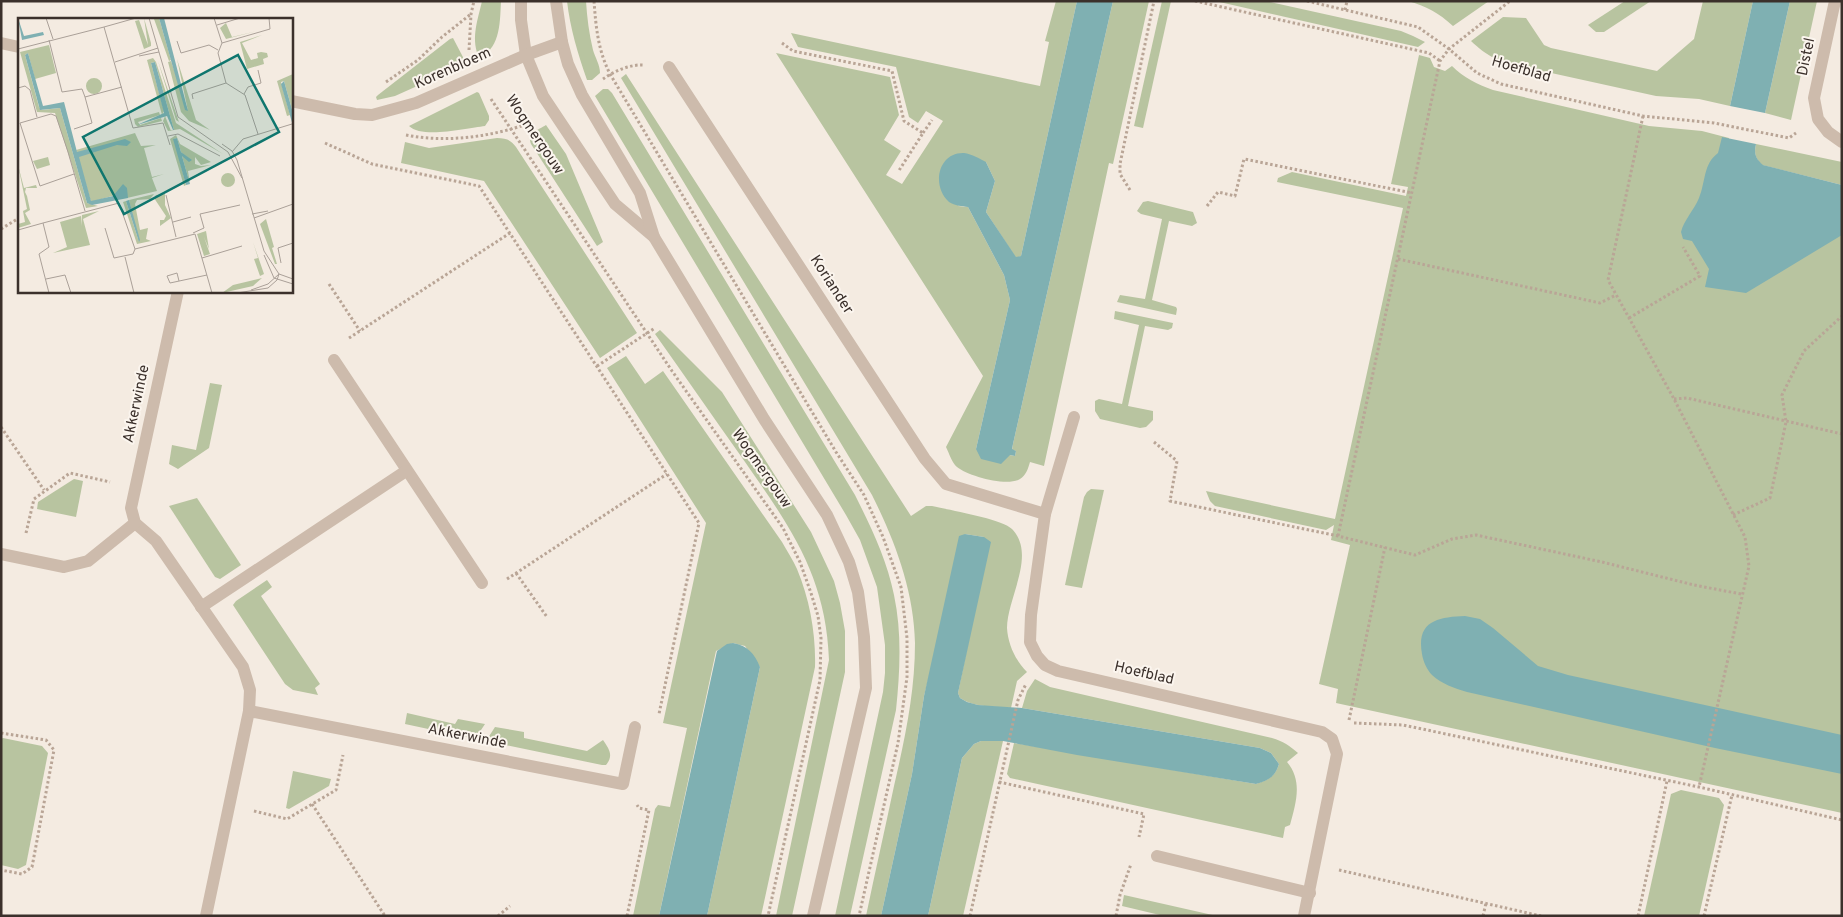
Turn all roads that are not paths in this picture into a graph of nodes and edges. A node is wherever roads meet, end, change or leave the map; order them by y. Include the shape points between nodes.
1 (521, 1) edge
2 (556, 1) edge
3 (1835, 1) edge
4 (562, 42) junction
5 (1, 44) edge
6 (18, 47) edge
7 (526, 55) junction
8 (670, 67) road end
9 (292, 101) edge
10 (1842, 142) edge
11 (654, 237) junction
12 (178, 292) edge
13 (334, 360) road end
14 (1074, 417) dead end
15 (406, 471) junction
16 (1045, 514) junction
17 (135, 523) junction
18 (1, 554) edge
19 (482, 583) road end
20 (201, 607) junction
21 (249, 711) junction
22 (635, 727) road end
23 (1157, 856) road end
24 (1310, 893) junction
25 (206, 916) edge
26 (813, 916) edge
27 (1304, 916) edge

1 - 7 street, Wogmergouw
2 - 4 street, Wogmergouw
3 - 10 street, Distel via 1814,98 1818,119
4 - 7 street, Korenbloem
4 - 11 street, Wogmergouw via 582,95 640,194
5 - 6 street
7 - 9 street, Korenbloem via 416,103 372,115
7 - 11 street, Wogmergouw via 543,96 615,204
8 - 16 street, Koriander via 925,459 946,484
11 - 26 street, Wogmergouw via 764,419 827,515 849,562 858,592 866,688
12 - 17 street, Akkerwinde via 131,508
13 - 15 street
14 - 16 street, Hoefblad
15 - 19 street
15 - 20 street
16 - 24 street, Hoefblad via 1030,642 1036,656 1045,664 1058,671 1322,732 1332,739 1336,754
17 - 18 street via 88,561 64,567
17 - 20 street via 156,541
20 - 21 street via 243,667 250,690
21 - 22 street, Akkerwinde via 623,784
21 - 25 street
23 - 24 street
24 - 27 street, Hoefblad

